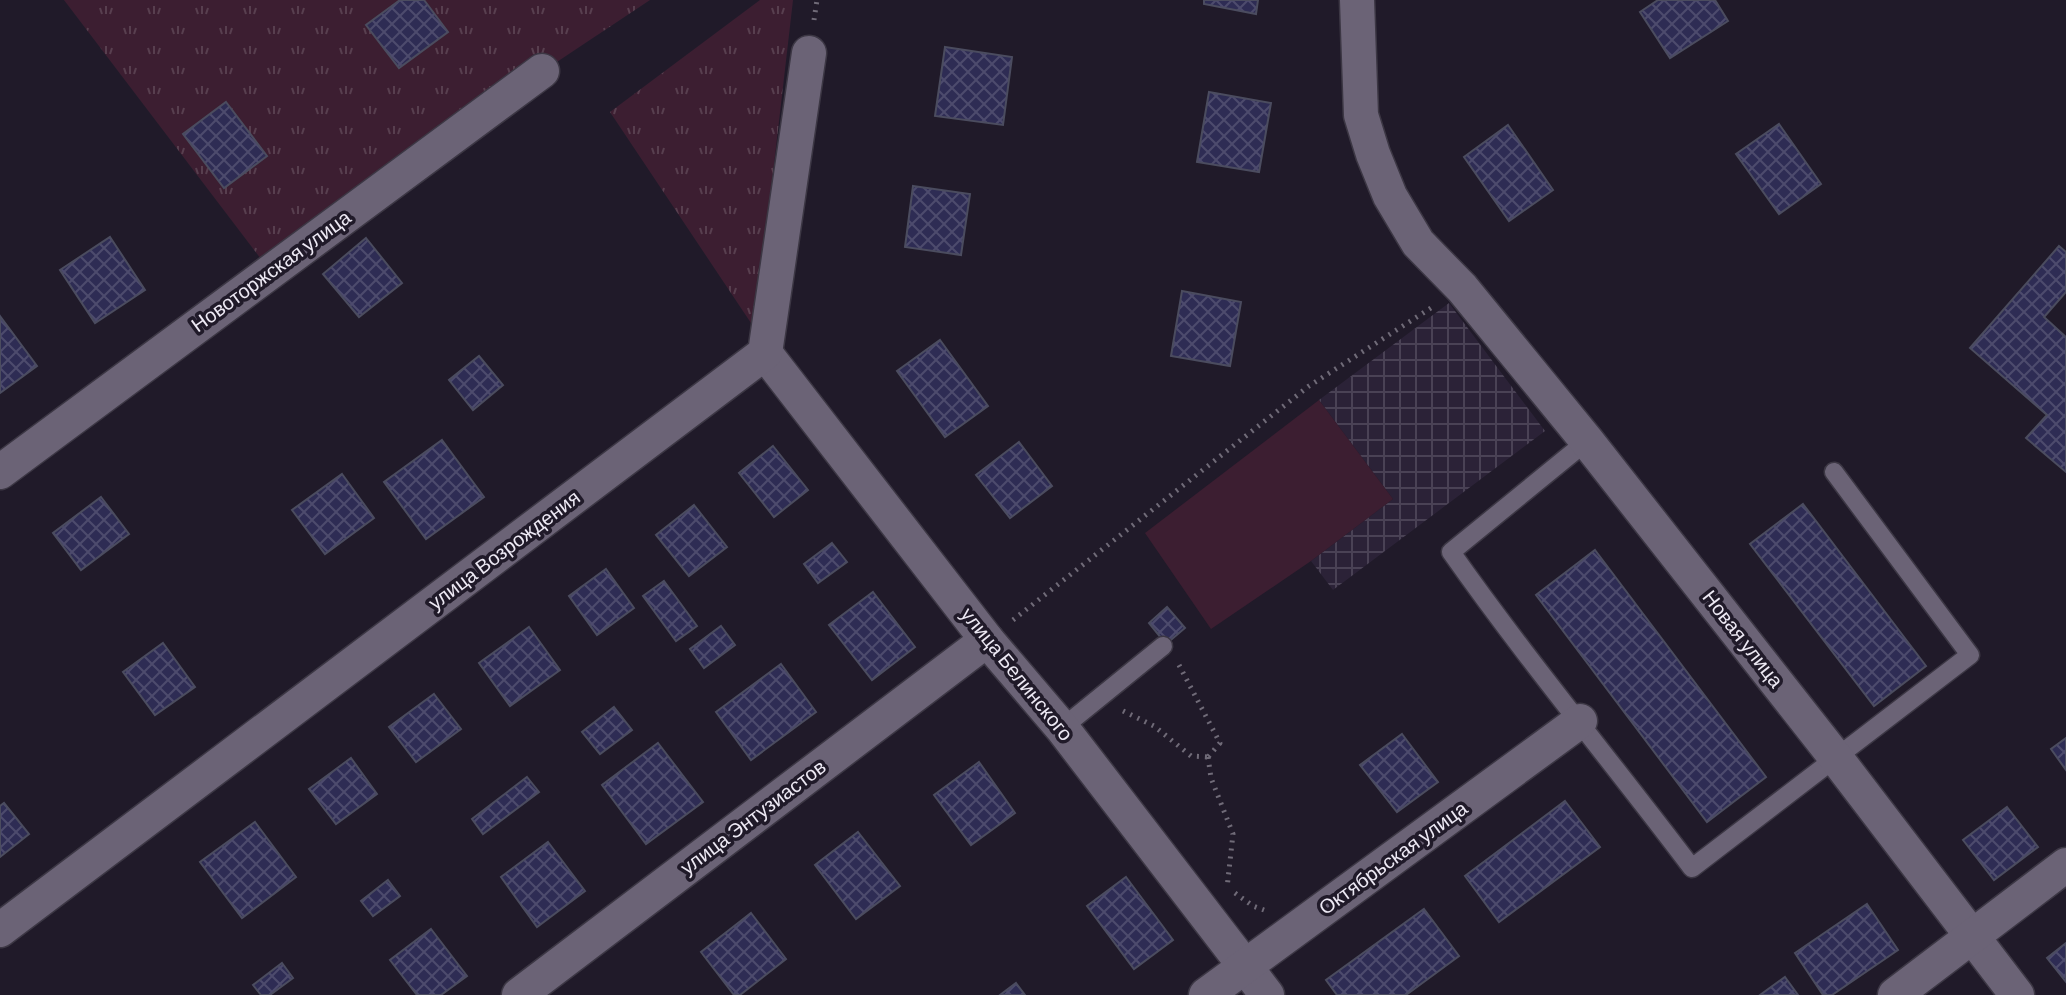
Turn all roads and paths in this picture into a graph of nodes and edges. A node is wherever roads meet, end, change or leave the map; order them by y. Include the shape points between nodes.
1 (1357, 0) edge
2 (809, 53) dead end
3 (542, 71) dead end
4 (1462, 288) junction
5 (765, 353) junction
6 (1587, 441) junction
7 (0, 472) edge
8 (1834, 472) dead end
9 (987, 640) junction
10 (1163, 646) joint
11 (1102, 696) junction
12 (1580, 721) junction
13 (1062, 728) junction
14 (1208, 757) junction
15 (1836, 758) junction
16 (2066, 865) edge
17 (1211, 922) junction
18 (0, 930) edge
19 (1972, 936) junction
20 (1245, 967) junction
21 (519, 995) edge
22 (1206, 995) edge
23 (1267, 995) edge
24 (1895, 995) edge
25 (2017, 995) edge

1 - 4 street via 1361,115 1373,154 1418,243
2 - 5 street
3 - 7 street, Новоторжская улица
4 - 6 street, Новая улица
4 - 9 path via 1309,386
5 - 9 street, улица Белинского
5 - 18 street, улица Возрождения
6 - 12 lane via 1451,552
6 - 15 street, Новая улица
8 - 15 lane via 1970,655
9 - 13 street, улица Белинского
9 - 21 street, улица Энтузиастов
10 - 11 lane
10 - 14 path via 1184,671 1220,743
11 - 13 lane
11 - 14 path via 1154,726 1191,756
12 - 15 lane via 1692,868
12 - 20 street, Октябрьская улица
13 - 17 street, улица Белинского
14 - 17 path via 1233,834 1227,888
15 - 19 street, Новая улица
16 - 19 street
17 - 20 street, улица Белинского
19 - 24 street
19 - 25 street, Новая улица
20 - 22 street, Октябрьская улица
20 - 23 street, улица Белинского

